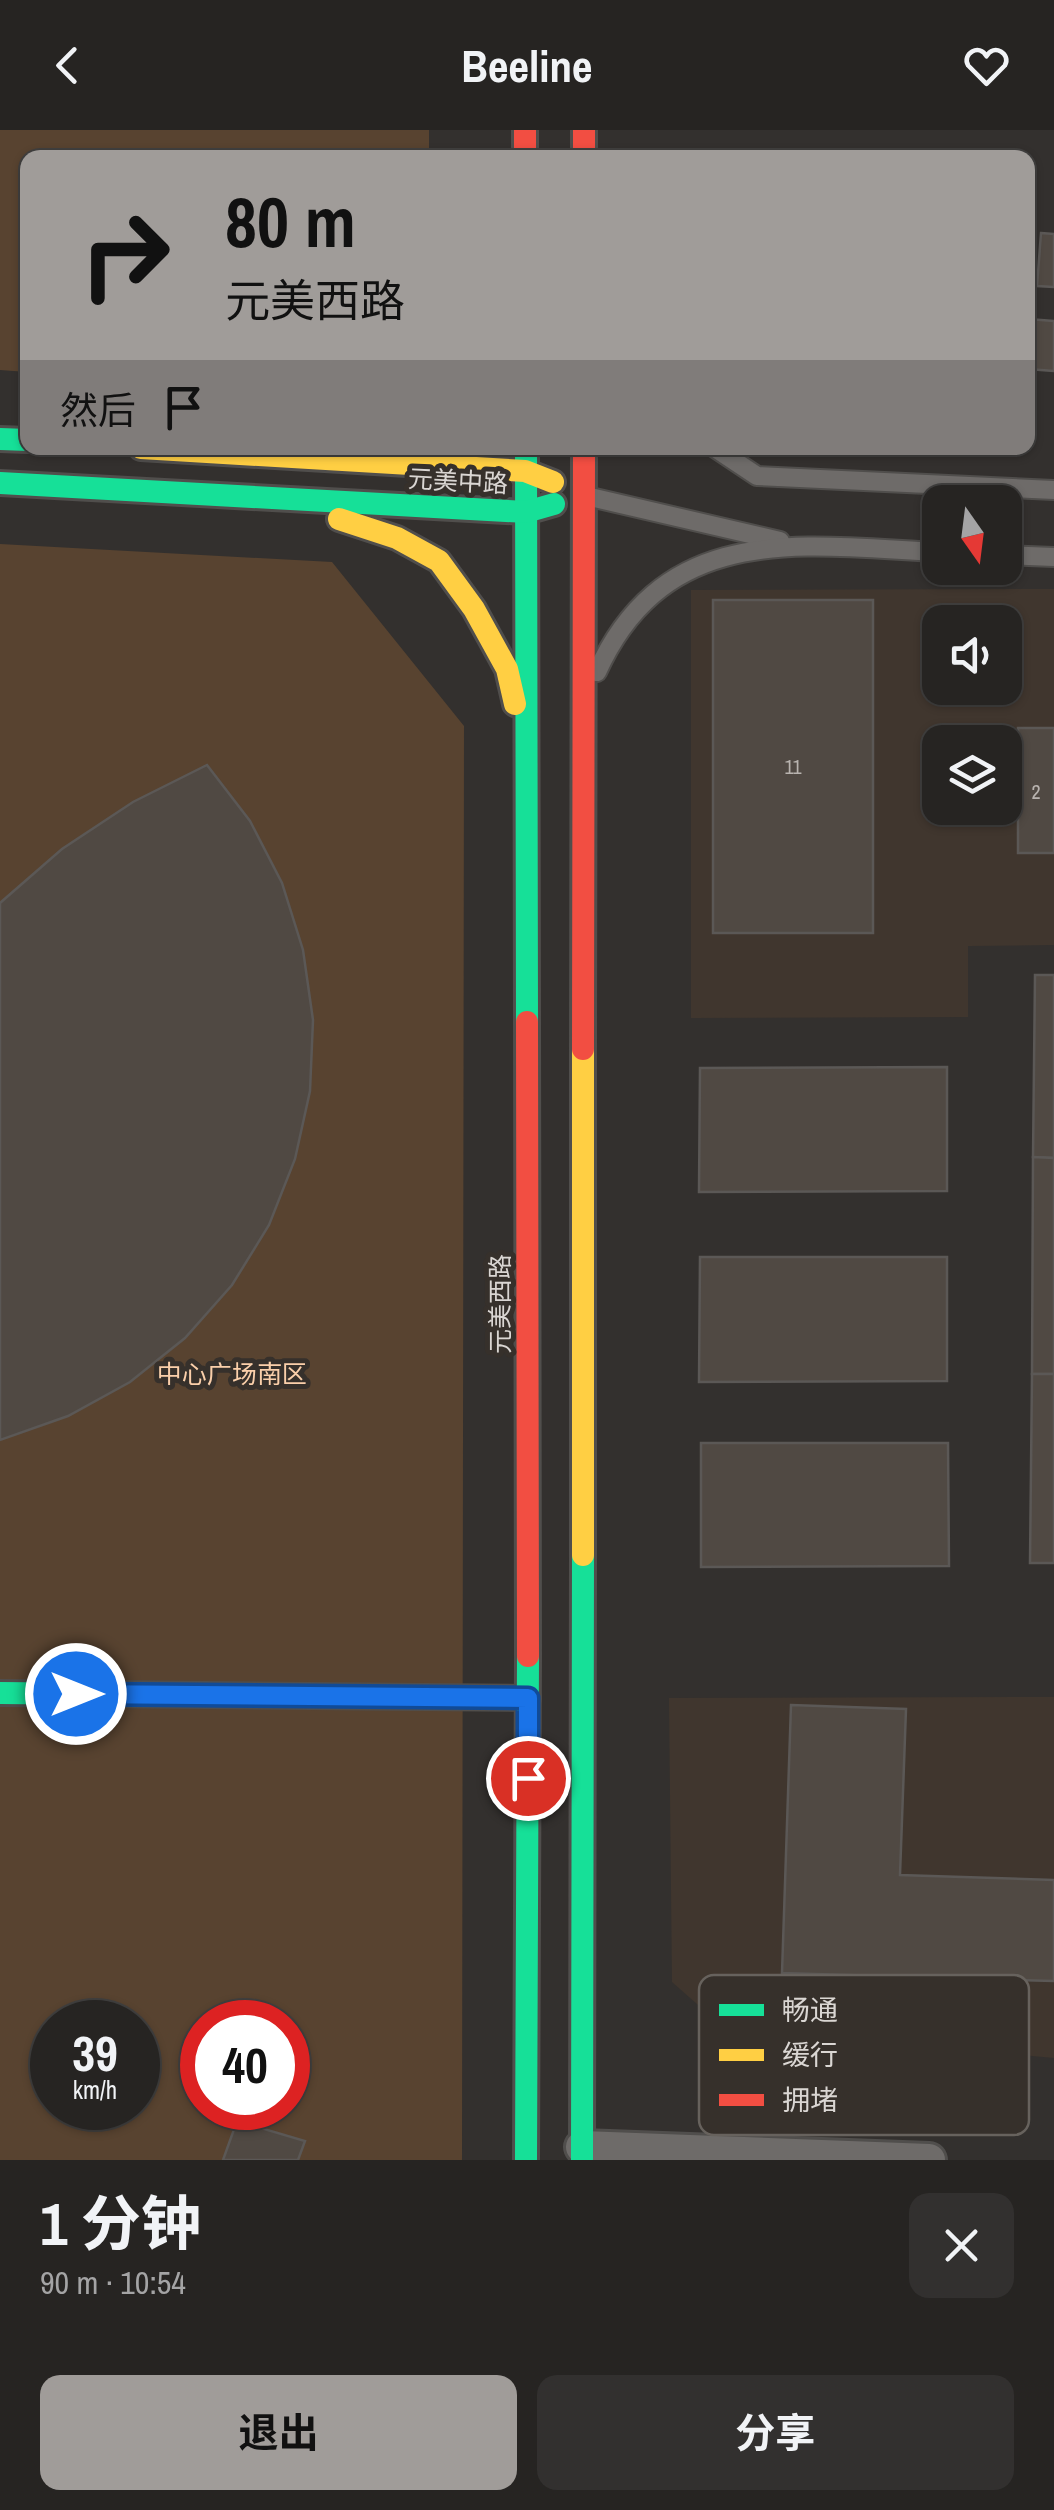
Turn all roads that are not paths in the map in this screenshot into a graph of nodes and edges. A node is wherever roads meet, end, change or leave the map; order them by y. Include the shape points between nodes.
1 (256, 455) edge
2 (277, 455) edge
3 (584, 455) edge
4 (725, 455) edge
5 (272, 456) junction
6 (526, 459) edge
7 (0, 483) edge
8 (1054, 490) edge
9 (584, 495) junction
10 (278, 499) junction
11 (526, 512) junction
12 (800, 546) junction
13 (922, 551) edge
14 (1022, 556) edge
15 (1054, 557) edge
16 (583, 715) junction
17 (526, 748) junction
18 (0, 1693) edge
19 (528, 1698) junction
20 (582, 2154) edge
21 (526, 2160) edge
22 (929, 2160) edge

1 - 5 main road, 元美中路
2 - 5 main road
3 - 9 main road
4 - 8 lane via 756,476
5 - 6 main road, 元美中路
6 - 9 main road, 元美中路
6 - 11 main road, 元美西路
7 - 10 main road, 元美中路
9 - 11 main road, 元美中路
9 - 12 lane
9 - 16 main road
10 - 11 main road, 元美中路
10 - 17 main road via 397,538 439,560 507,669
11 - 17 main road, 元美西路
12 - 13 lane
12 - 16 lane via 766,546 702,564 646,600 606,652
14 - 15 lane
16 - 20 main road
17 - 19 main road, 元美西路
18 - 19 main road
19 - 21 main road, 元美西路
20 - 22 street

